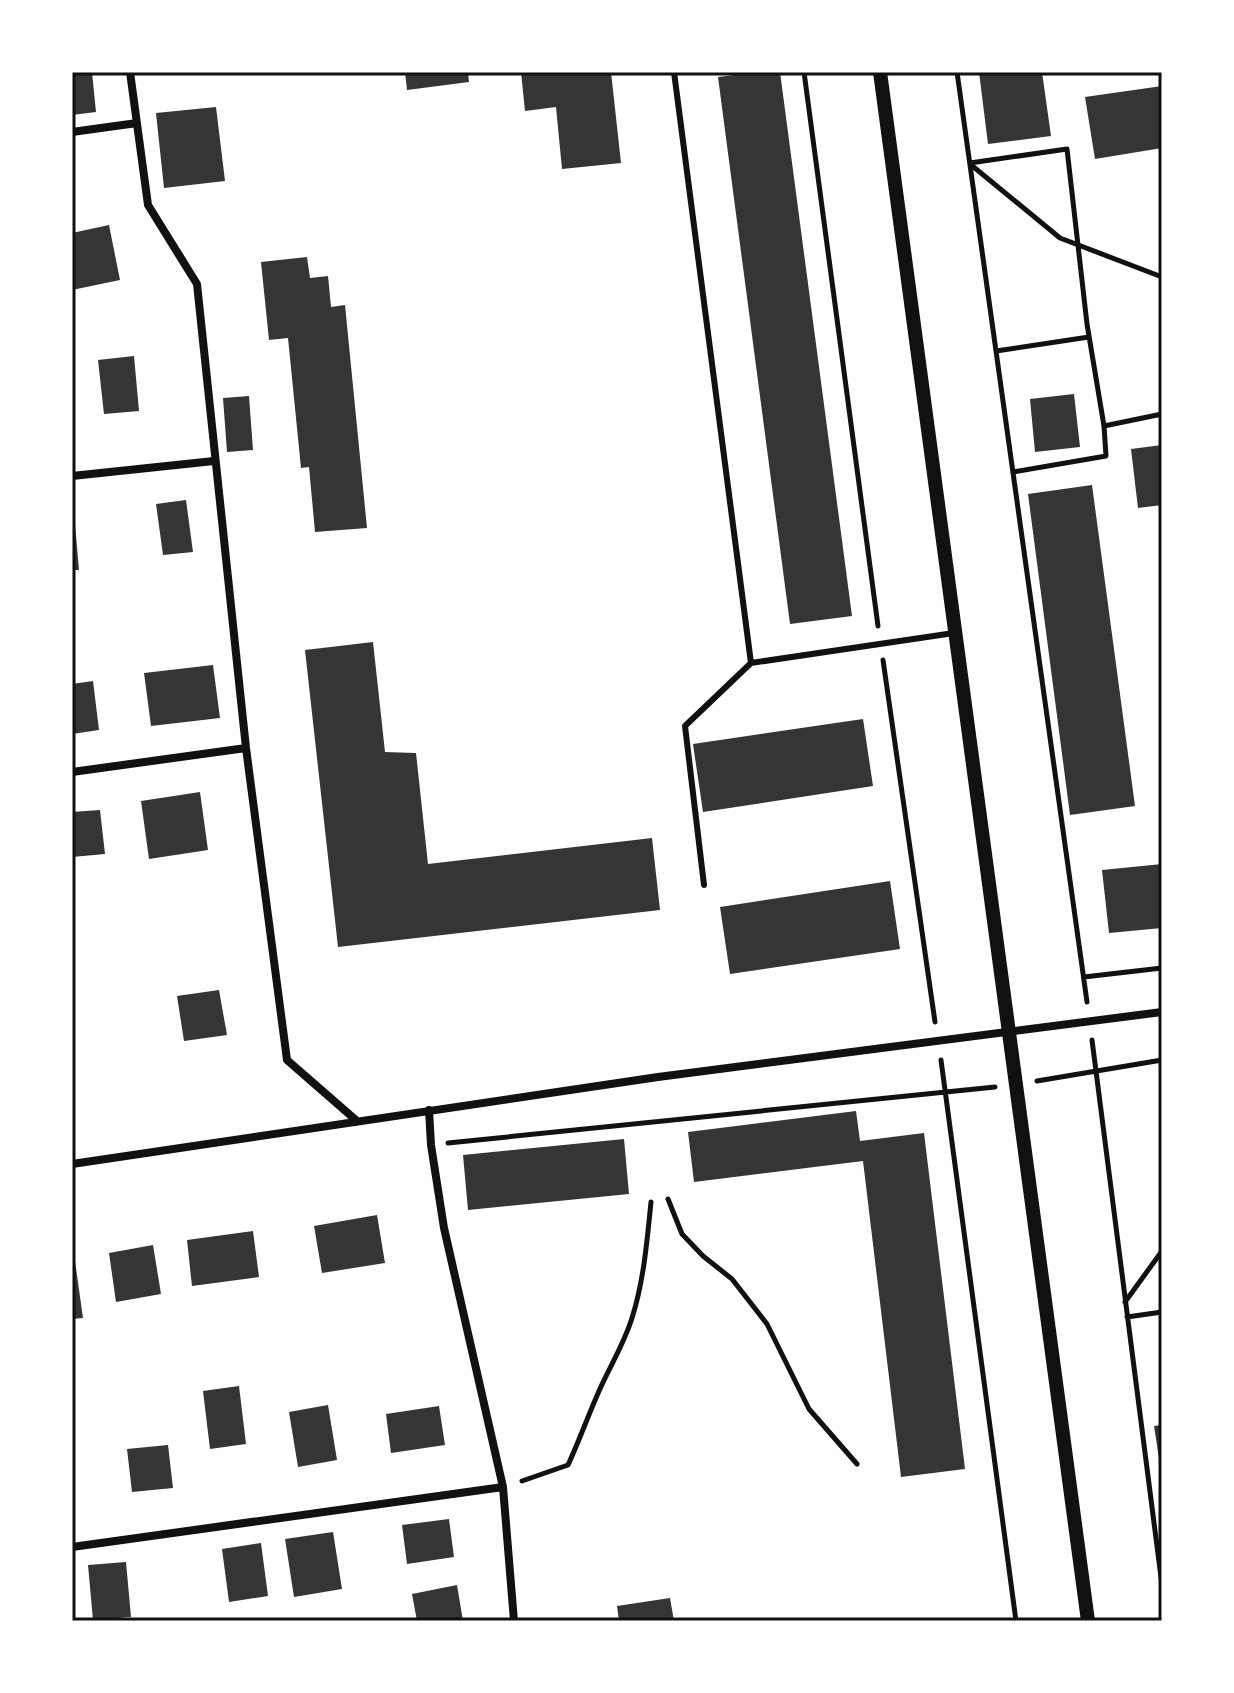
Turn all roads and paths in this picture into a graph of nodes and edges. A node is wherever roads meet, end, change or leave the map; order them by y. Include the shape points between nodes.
1 (130, 72) edge
2 (674, 72) edge
3 (804, 72) edge
4 (880, 72) edge
5 (957, 72) edge
6 (137, 123) junction
7 (72, 132) edge
8 (970, 163) junction
9 (1079, 247) junction
10 (1162, 277) edge
11 (1089, 337) junction
12 (996, 351) junction
13 (1162, 414) edge
14 (1104, 426) junction
15 (214, 461) junction
16 (1013, 472) junction
17 (72, 476) edge
18 (954, 633) junction
19 (880, 643) junction
20 (751, 663) junction
21 (246, 748) junction
22 (72, 772) edge
23 (704, 885) dead end
24 (1162, 968) edge
25 (1084, 977) junction
26 (1162, 1012) edge
27 (1090, 1021) junction
28 (1007, 1031) junction
29 (938, 1040) junction
30 (1162, 1060) edge
31 (1096, 1069) junction
32 (1014, 1085) junction
33 (946, 1092) junction
34 (429, 1110) junction
35 (357, 1121) junction
36 (431, 1145) junction
37 (72, 1164) edge
38 (668, 1199) dead end
39 (651, 1202) dead end
40 (1162, 1251) edge
41 (1125, 1303) junction
42 (1162, 1312) edge
43 (1127, 1317) junction
44 (857, 1464) dead end
45 (503, 1487) junction
46 (72, 1547) edge
47 (1162, 1585) edge
48 (514, 1621) edge
49 (1016, 1621) edge
50 (1088, 1621) edge

1 - 6 street
2 - 20 lane
3 - 19 path
4 - 18 street
5 - 8 path
6 - 7 street
6 - 15 street via 148,205 197,284
8 - 9 path via 1060,238
8 - 9 path via 1067,149
8 - 12 path
9 - 10 path
9 - 11 path
11 - 12 path
11 - 14 path
12 - 16 path
13 - 14 path
14 - 16 path via 1106,456
15 - 17 street
15 - 21 street
16 - 25 path
18 - 19 lane
18 - 28 street
19 - 20 lane
19 - 29 path
20 - 23 lane via 685,726
21 - 22 street
21 - 35 street via 287,1060
24 - 25 path
25 - 27 path
26 - 27 street
27 - 28 street
27 - 31 path
28 - 29 street
28 - 32 street
29 - 33 path
29 - 34 street
30 - 31 path
31 - 32 path
31 - 41 path
32 - 33 path
32 - 50 street
33 - 36 path
33 - 49 path
34 - 35 street
34 - 36 street
35 - 37 street
36 - 45 street via 444,1228
38 - 44 path via 682,1234 732,1279 767,1324 809,1409
39 - 45 path via 633,1315 568,1465
40 - 41 path
41 - 43 path
42 - 43 path
43 - 47 path
45 - 46 street
45 - 48 street

